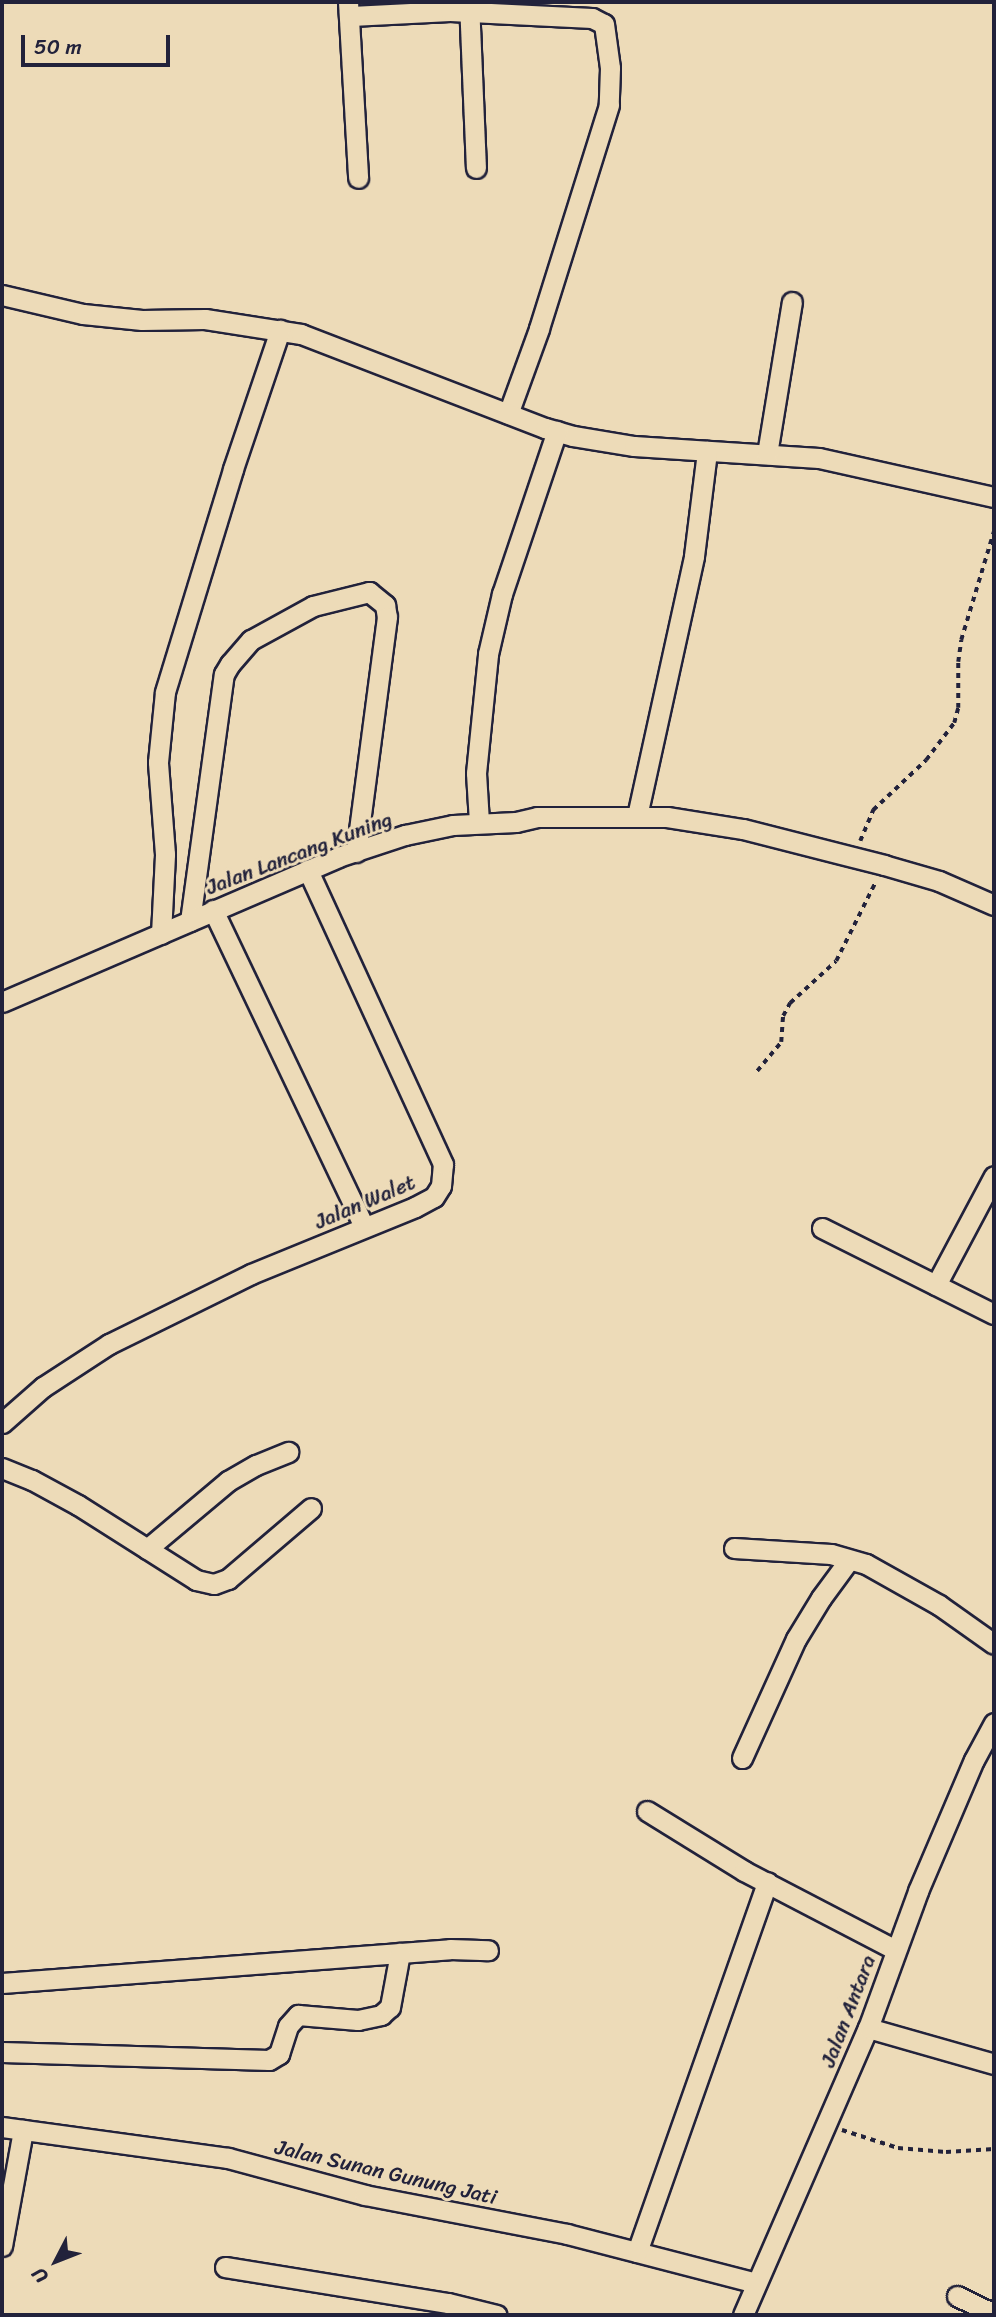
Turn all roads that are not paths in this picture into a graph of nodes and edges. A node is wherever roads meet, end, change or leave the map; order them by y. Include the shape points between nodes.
1 (469, 7) edge
2 (349, 9) edge
3 (476, 168) dead end
4 (358, 178) dead end
5 (2, 295) edge
6 (792, 302) dead end
7 (280, 330) junction
8 (508, 414) junction
9 (557, 431) junction
10 (707, 452) junction
11 (767, 454) junction
12 (994, 497) edge
13 (637, 816) junction
14 (479, 822) junction
15 (356, 852) junction
16 (308, 870) junction
17 (994, 905) edge
18 (213, 910) junction
19 (190, 921) junction
20 (161, 934) junction
21 (2, 1002) edge
22 (994, 1176) edge
23 (363, 1227) junction
24 (822, 1228) dead end
25 (936, 1285) junction
26 (994, 1314) edge
27 (2, 1423) edge
28 (289, 1452) dead end
29 (2, 1468) edge
30 (311, 1508) dead end
31 (734, 1548) dead end
32 (147, 1549) junction
33 (849, 1560) junction
34 (994, 1644) edge
35 (994, 1723) edge
36 (988, 1749) edge
37 (742, 1758) dead end
38 (647, 1811) dead end
39 (767, 1882) junction
40 (488, 1950) dead end
41 (897, 1950) junction
42 (400, 1953) junction
43 (2, 1983) edge
44 (867, 2028) junction
45 (2, 2053) edge
46 (994, 2064) edge
47 (2, 2127) edge
48 (23, 2130) junction
49 (2, 2246) edge
50 (637, 2252) junction
51 (225, 2267) dead end
52 (756, 2283) junction
53 (957, 2295) dead end
54 (994, 2314) edge
55 (497, 2315) edge
56 (743, 2315) edge

1 - 2 street via 401,12
1 - 3 street
1 - 8 street via 599,20 604,24 610,68 609,105
2 - 4 street
5 - 7 street via 83,314 142,320 205,319
6 - 11 street
7 - 8 street via 301,334
7 - 20 street via 165,692 158,762 165,854
8 - 9 street
9 - 10 street via 634,446
9 - 14 street via 502,594 488,654 476,773
10 - 11 street
10 - 13 street via 694,556
11 - 12 street via 819,458
13 - 14 street, Jalan Lancang Kuning
13 - 17 street, Jalan Lancang Kuning via 743,829 939,881
14 - 15 street, Jalan Lancang Kuning via 405,835
15 - 16 street, Jalan Lancang Kuning
15 - 19 street via 387,618 385,605 369,592 313,606 251,640 224,674
16 - 18 street, Jalan Lancang Kuning
16 - 23 street, Jalan Walet via 443,1164 441,1186 434,1198
18 - 19 street, Jalan Lancang Kuning
18 - 23 street
19 - 20 street, Jalan Lancang Kuning
20 - 21 street, Jalan Lancang Kuning
22 - 25 street
23 - 27 street, Jalan Walet via 251,1274 109,1344 43,1387
24 - 25 street
25 - 26 street
28 - 32 street via 228,1481
29 - 32 street via 44,1486
30 - 32 street via 228,1579 214,1584 196,1580
31 - 33 street via 811,1552
33 - 34 street via 898,1580
33 - 37 street via 796,1639
35 - 36 street, Jalan Antara
36 - 41 street, Jalan Antara via 918,1891
38 - 39 street
39 - 41 street
39 - 50 street
40 - 42 street
41 - 44 street, Jalan Antara
42 - 43 street
42 - 45 street via 390,2007 381,2015 358,2020 298,2015 288,2026 279,2054 269,2060
44 - 46 street
44 - 52 street, Jalan Antara
47 - 48 street, Jalan Sunan Gunung Jati
48 - 49 street
48 - 50 street, Jalan Sunan Gunung Jati via 228,2158 365,2195
50 - 52 street, Jalan Sunan Gunung Jati
51 - 55 street
52 - 56 street, Jalan Antara
53 - 54 street

